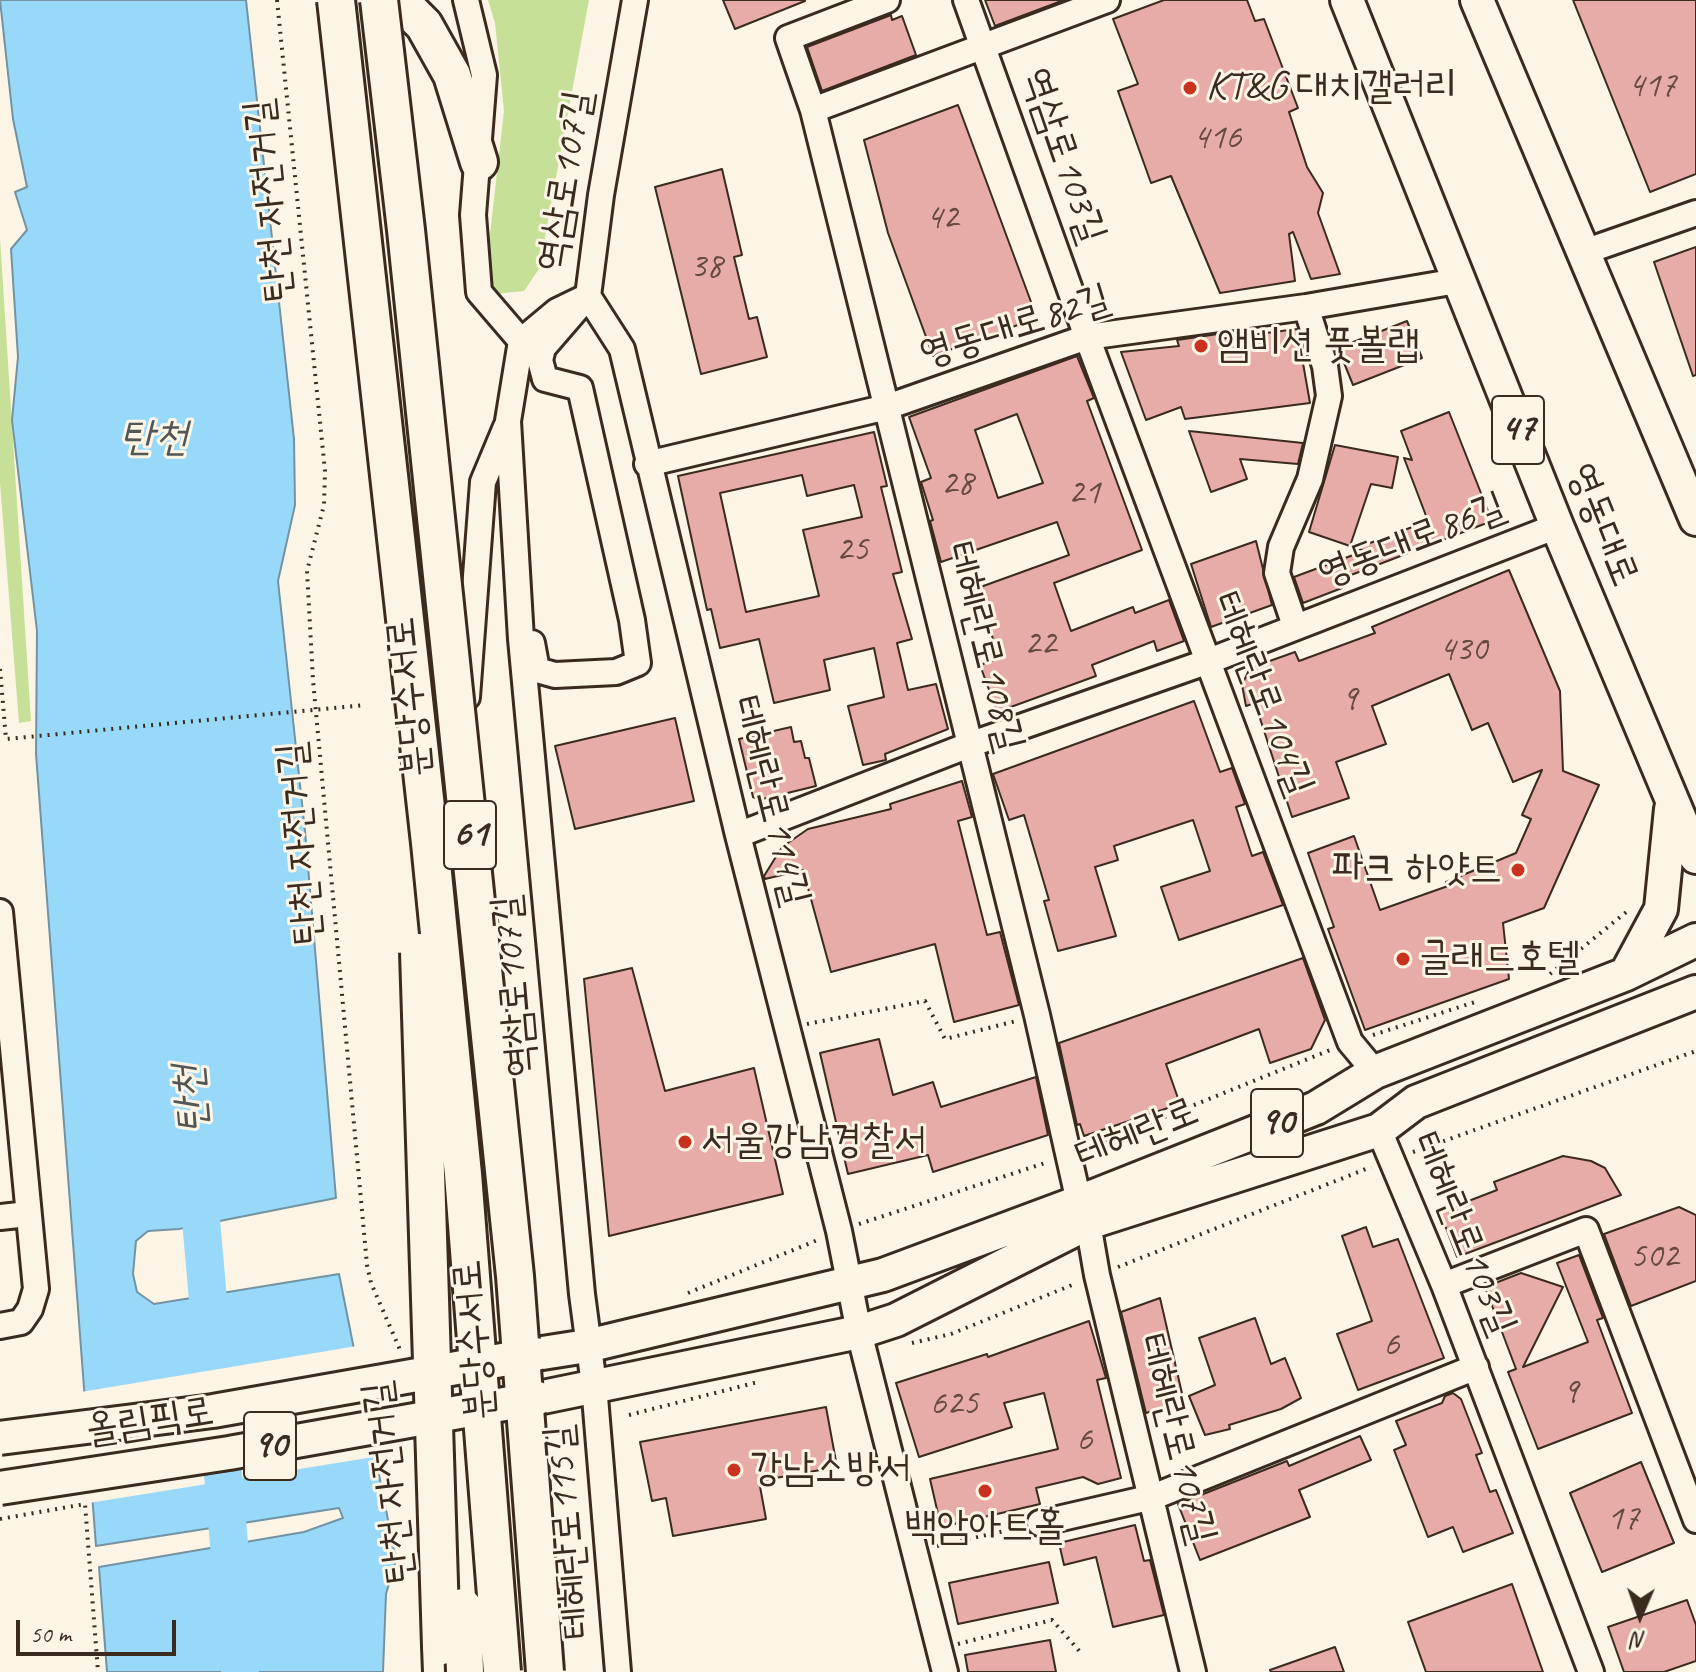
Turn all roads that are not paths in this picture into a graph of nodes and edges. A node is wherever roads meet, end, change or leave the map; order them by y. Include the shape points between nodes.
1 (336, 0) edge
2 (379, 0) edge
3 (399, 0) edge
4 (466, 0) edge
5 (635, 0) edge
6 (887, 0) edge
7 (966, 0) edge
8 (1107, 0) edge
9 (1347, 0) edge
10 (1477, 0) edge
11 (984, 45) junction
12 (813, 110) junction
13 (479, 162) junction
14 (1696, 213) edge
15 (1581, 253) junction
16 (1457, 281) junction
17 (588, 296) junction
18 (1306, 307) junction
19 (1087, 337) junction
20 (521, 341) junction
21 (540, 360) junction
22 (887, 407) junction
23 (508, 421) junction
24 (647, 464) junction
25 (1689, 479) edge
26 (1696, 519) edge
27 (1557, 526) junction
28 (519, 611) junction
29 (1295, 626) junction
30 (1209, 661) junction
31 (467, 699) dead end
32 (969, 745) junction
33 (1671, 802) junction
34 (738, 835) junction
35 (430, 843) junction
36 (1696, 857) edge
37 (0, 912) edge
38 (1696, 940) edge
39 (1626, 974) junction
40 (1696, 992) edge
41 (1375, 1072) junction
42 (8, 1096) edge
43 (1379, 1130) junction
44 (463, 1174) junction
45 (1084, 1213) junction
46 (28, 1214) junction
47 (0, 1217) edge
48 (849, 1285) junction
49 (1444, 1285) junction
50 (0, 1326) edge
51 (859, 1332) junction
52 (587, 1346) junction
53 (1476, 1367) junction
54 (594, 1385) junction
55 (0, 1438) edge
56 (0, 1488) edge
57 (1153, 1497) junction
58 (1696, 1520) edge
59 (1040, 1523) road end
60 (942, 1660) edge
61 (442, 1672) edge
62 (465, 1672) edge
63 (502, 1672) edge
64 (545, 1672) edge
65 (618, 1672) edge
66 (1193, 1672) edge
67 (1591, 1672) edge

1 - 35 highway, 분당수서로 / 61, bridge
2 - 64 highway, 분당수서로 / 61, bridge via 515,1276
3 - 13 highway via 424,25 452,75
4 - 13 street, 역삼로107길 via 484,75
5 - 17 street, 역삼로107길
6 - 12 street, 테헤란로108길 via 788,38
7 - 11 street, 역삼로103길
8 - 11 street
9 - 16 main road, 영동대로 / 47
10 - 15 main road
11 - 12 street
11 - 19 street, 역삼로103길
12 - 22 street, 테헤란로108길
13 - 20 street, 역삼로107길 via 473,215 479,292
14 - 15 street
15 - 25 main road
16 - 18 street, 영동대로82길
16 - 27 main road, 영동대로 / 47
17 - 20 street, 역삼로107길 via 557,311
17 - 21 street via 543,348
17 - 24 street, 테헤란로114길 via 622,349
18 - 19 street, 영동대로82길
18 - 29 street, 영동대로86길 via 1329,396 1310,479 1281,547 1277,573
19 - 22 street, 영동대로82길
19 - 30 street, 테헤란로104길
20 - 23 street, 역삼로107길
21 - 23 street
21 - 28 street via 545,379 580,388 638,663 616,672 555,675 537,670 531,635
22 - 24 street, 영동대로82길
22 - 32 street, 테헤란로108길
23 - 28 street, 역삼로107길
23 - 31 street via 483,482
24 - 34 street, 테헤란로114길
25 - 26 main road
27 - 29 street, 영동대로86길
27 - 33 main road, 영동대로 / 47
28 - 52 street, 역삼로107길
29 - 30 street, 영동대로86길
30 - 32 street, 영동대로86길
30 - 41 street, 테헤란로104길 via 1350,1042
32 - 34 street, 영동대로86길
32 - 45 street, 테헤란로108길
33 - 36 main road, 영동대로 / 47
33 - 39 main road via 1661,909
34 - 48 street, 테헤란로114길
35 - 44 highway, 분당수서로 / 61, bridge
35 - 61 highway, bridge via 418,956
37 - 42 street
38 - 39 main road, 테헤란로 / 90
39 - 41 main road, 테헤란로 / 90
40 - 43 main road, 테헤란로 / 90 via 1416,1102
41 - 45 main road, 테헤란로 / 90 via 1316,1108
42 - 46 street
43 - 45 main road, 테헤란로 / 90
43 - 49 street, 테헤란로103길
44 - 62 highway, bridge via 457,1393
44 - 63 highway, 분당수서로 / 61, bridge
45 - 48 main road, 테헤란로 / 90
45 - 51 main road, 테헤란로 / 90 via 896,1320
45 - 57 street, 테헤란로107길
46 - 47 street
46 - 50 street via 36,1289 21,1322
48 - 51 street, 테헤란로114길
48 - 52 main road, 테헤란로 / 90
49 - 53 street, 테헤란로103길
49 - 58 street via 1586,1230
51 - 54 main road, 테헤란로 / 90
51 - 60 street, 테헤란로114길
52 - 54 street, 역삼로107길
52 - 55 main road, 올림픽로 / 90, bridge via 213,1411
53 - 57 street, 테헤란로103길
53 - 67 street, 테헤란로103길
54 - 56 main road, 올림픽로 / 90, bridge via 229,1453
54 - 65 street, 테헤란로115길
57 - 59 street, 테헤란로103길
57 - 66 street, 테헤란로107길

